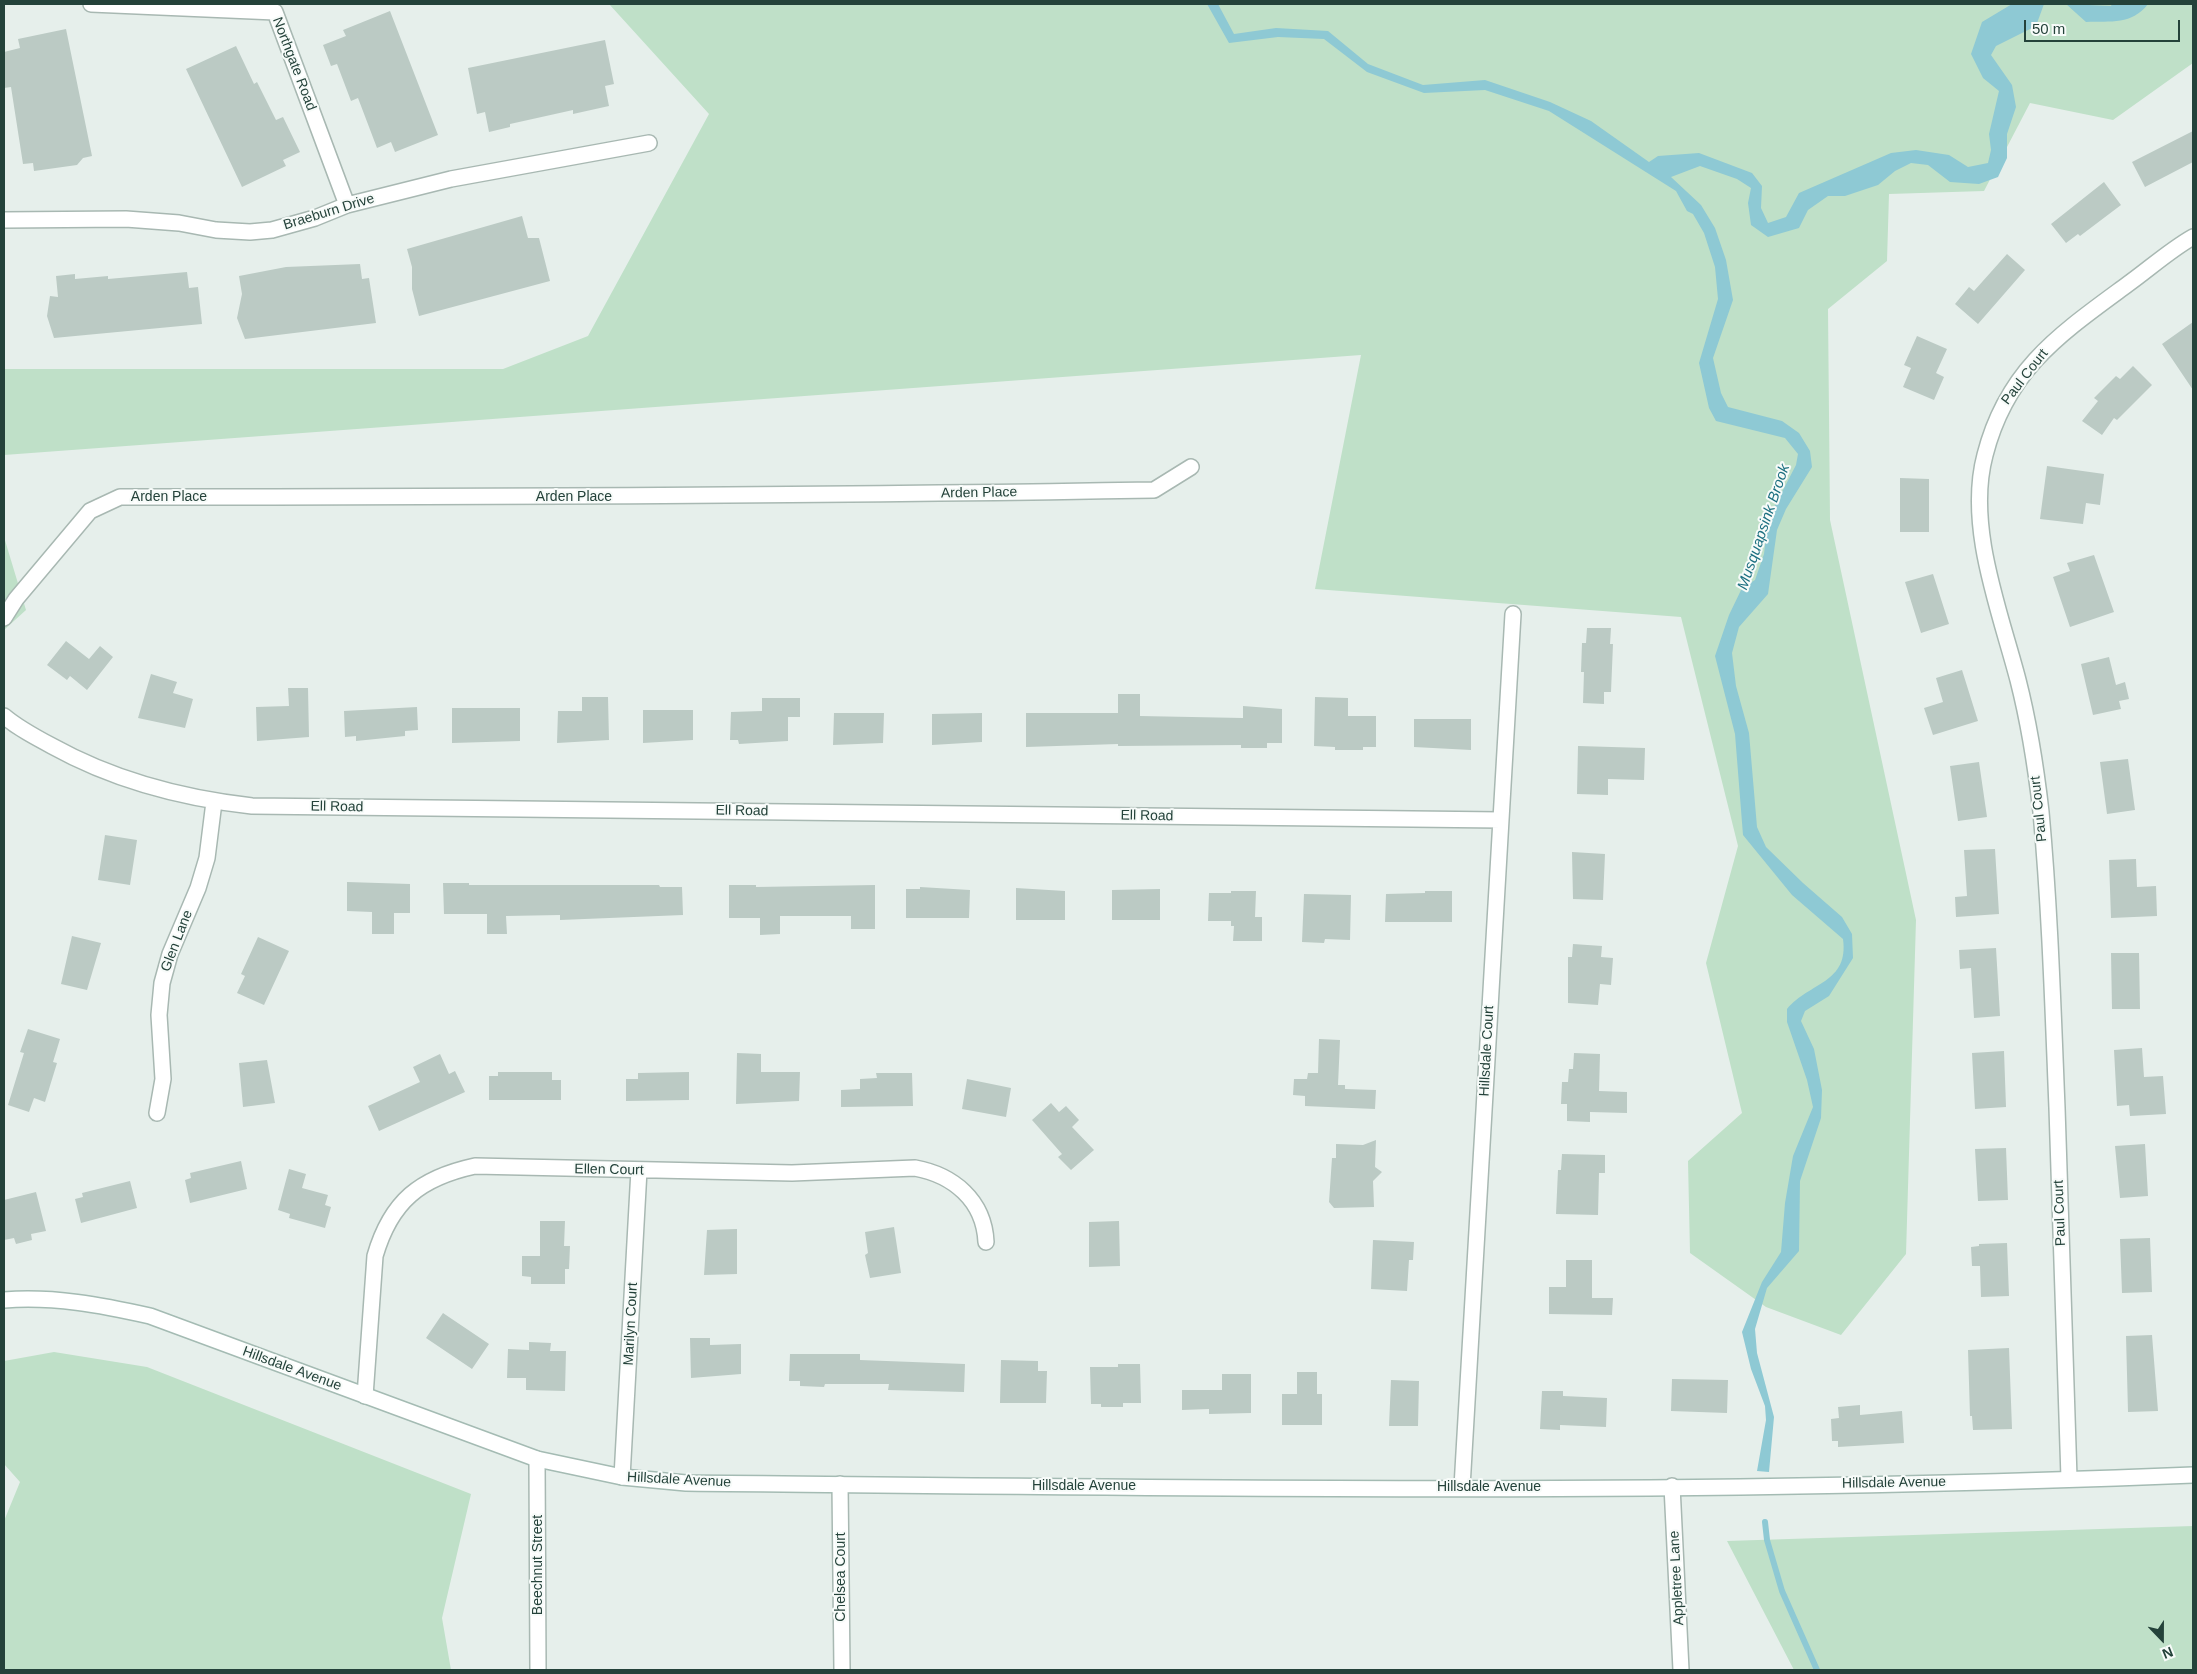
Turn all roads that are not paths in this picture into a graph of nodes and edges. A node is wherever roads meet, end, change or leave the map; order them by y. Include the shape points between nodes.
1 (91, 4) edge
2 (649, 143) dead end
3 (347, 204) junction
4 (4, 220) edge
5 (2193, 237) edge
6 (1192, 467) dead end
7 (1513, 614) dead end
8 (4, 618) edge
9 (4, 716) edge
10 (214, 802) junction
11 (1501, 820) junction
12 (157, 1114) dead end
13 (639, 1170) junction
14 (986, 1242) dead end
15 (4, 1300) edge
16 (365, 1396) junction
17 (538, 1459) junction
18 (2193, 1475) edge
19 (622, 1477) junction
20 (2070, 1478) junction
21 (840, 1484) junction
22 (1672, 1486) junction
23 (1462, 1487) junction
24 (538, 1670) edge
25 (842, 1670) edge
26 (1681, 1670) edge

1 - 3 street, Northgate Road via 274,12
2 - 3 street, Braeburn Drive via 451,179
3 - 4 street, Braeburn Drive via 315,218 272,230 250,232 126,219
5 - 20 street, Paul Court via 2060,334 2034,361 2000,410 1984,459 1979,494 1988,565 2019,684 2041,813 2053,1011
6 - 8 street, Arden Place via 1154,490 592,497 120,497 90,511 16,599
7 - 11 street, Hillsdale Court
9 - 10 street, Ell Road via 34,737 123,779 171,794
10 - 11 street, Ell Road via 252,806
10 - 12 street, Glen Lane via 207,858 162,983 159,1015 162,1078
11 - 23 street, Hillsdale Court
13 - 14 street, Ellen Court via 792,1173 915,1168 934,1172 954,1182 971,1197 981,1216
13 - 16 street, Ellen Court via 475,1166 426,1182 408,1196 392,1214 375,1256
13 - 19 street, Marilyn Court
15 - 16 street, Hillsdale Avenue via 100,1305 150,1316
16 - 17 street, Hillsdale Avenue
17 - 19 street, Hillsdale Avenue
17 - 24 street, Beechnut Street
18 - 20 street, Hillsdale Avenue
19 - 21 street, Hillsdale Avenue via 686,1483
20 - 22 street, Hillsdale Avenue
21 - 23 street, Hillsdale Avenue
21 - 25 street, Chelsea Court
22 - 23 street, Hillsdale Avenue
22 - 26 street, Appletree Lane

